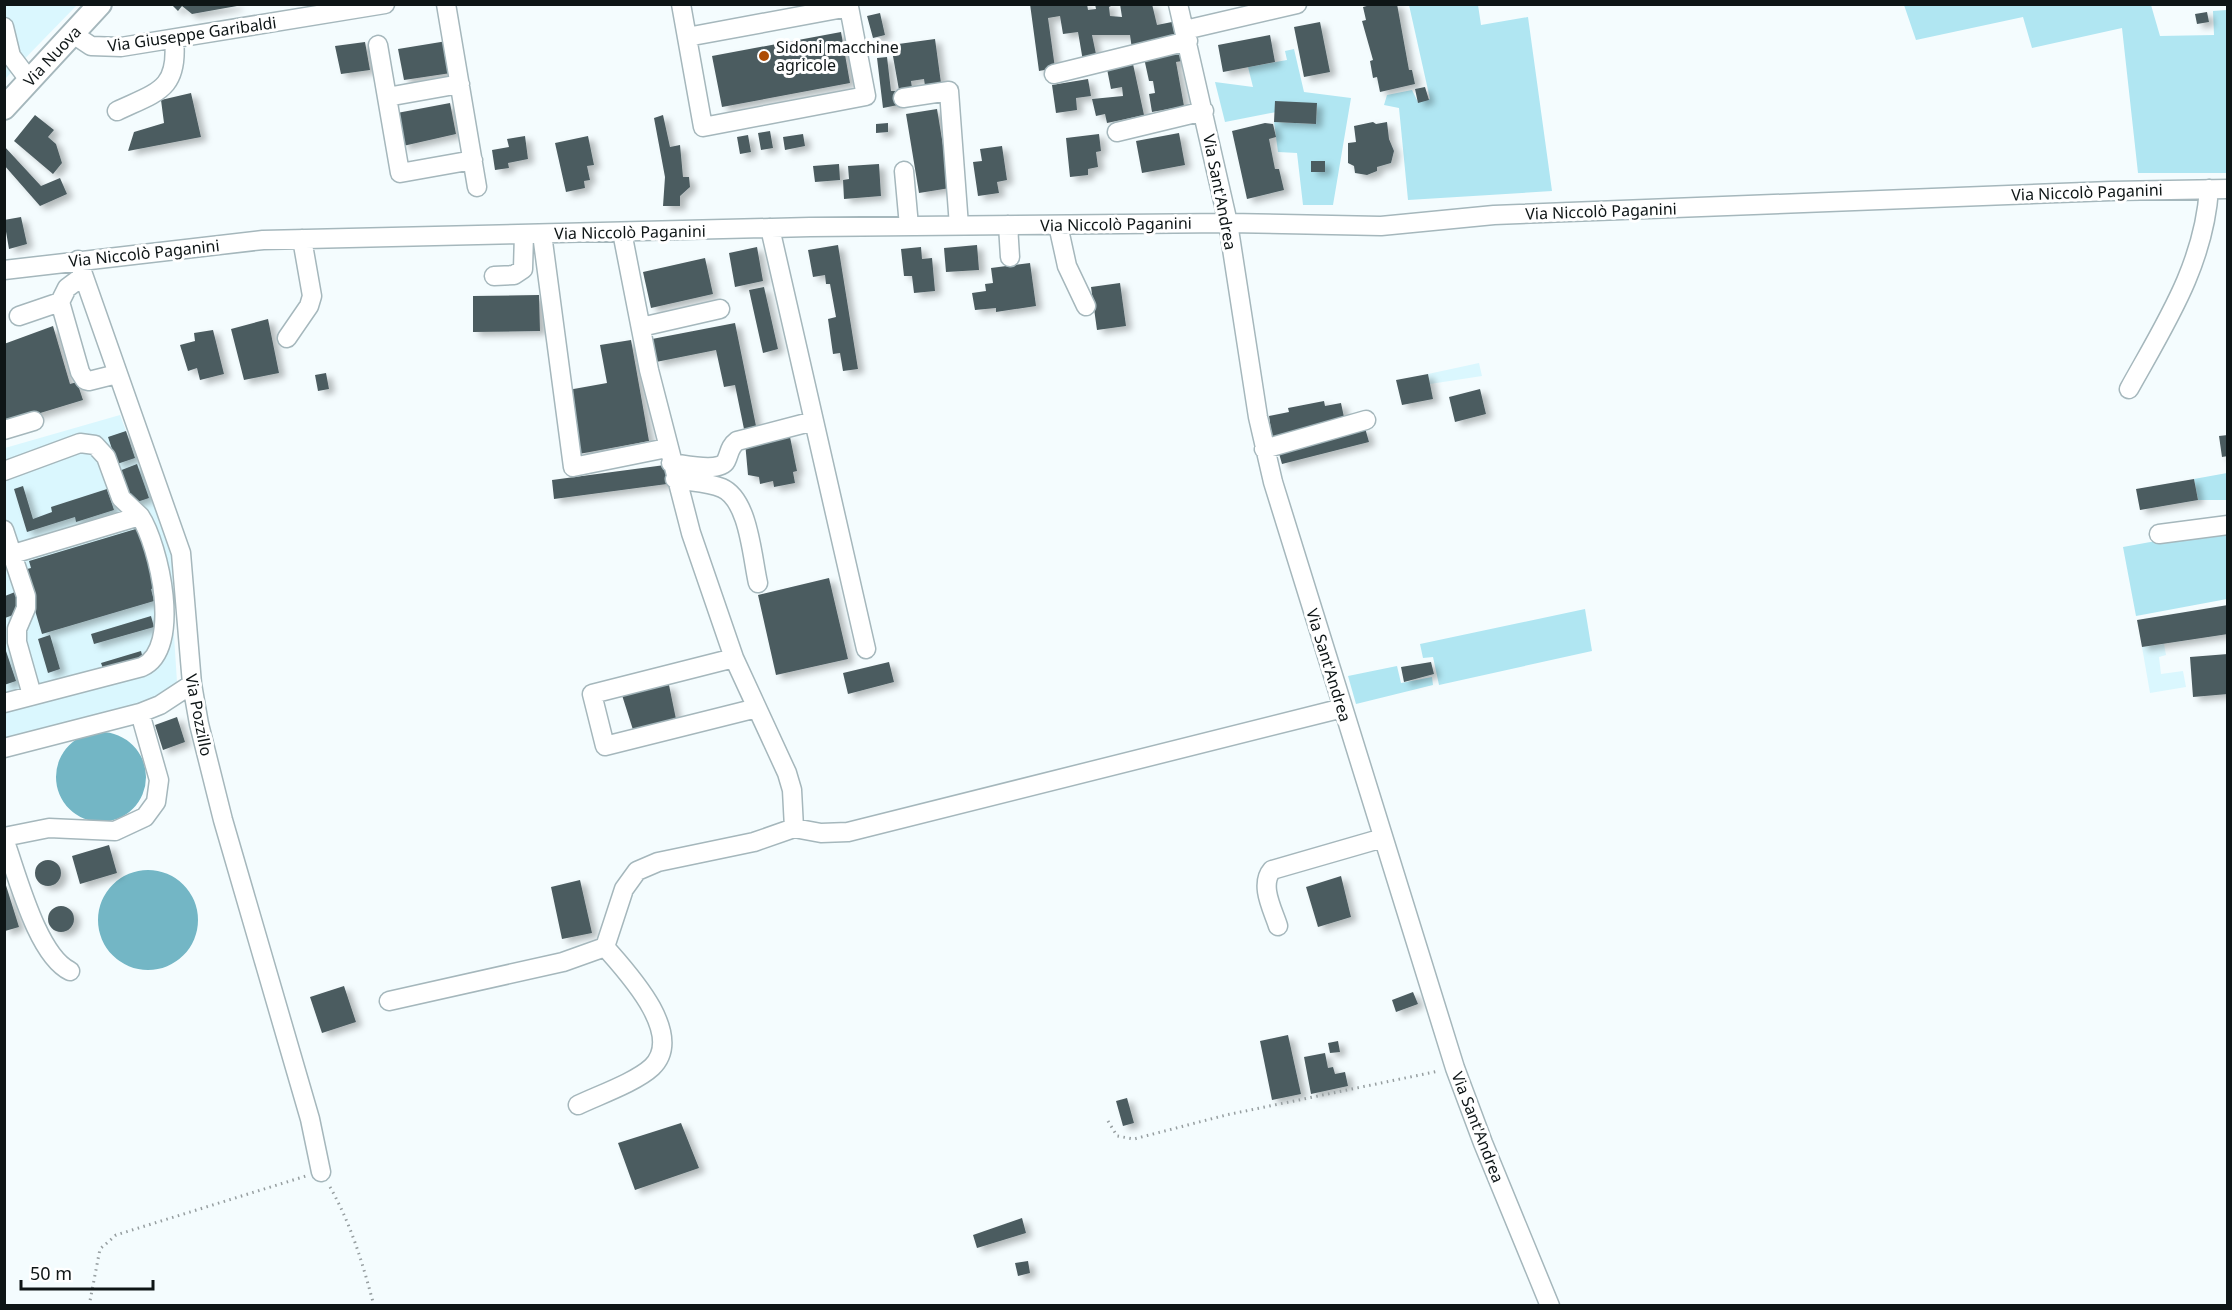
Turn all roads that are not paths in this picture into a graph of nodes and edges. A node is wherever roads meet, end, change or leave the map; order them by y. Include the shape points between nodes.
1 (385, 4) edge
2 (446, 4) edge
3 (681, 4) edge
4 (1178, 4) edge
5 (1297, 4) edge
6 (95, 6) edge
7 (821, 8) edge
8 (4, 27) edge
9 (73, 34) junction
10 (1187, 35) junction
11 (687, 37) junction
12 (174, 39) junction
13 (378, 45) dead end
14 (8, 57) edge
15 (1054, 74) dead end
16 (30, 81) junction
17 (460, 84) junction
18 (387, 97) junction
19 (903, 98) dead end
20 (4, 108) edge
21 (117, 111) dead end
22 (1204, 111) junction
23 (1117, 132) dead end
24 (473, 160) junction
25 (904, 171) dead end
26 (477, 187) dead end
27 (2209, 189) junction
28 (2228, 189) edge
29 (1228, 223) junction
30 (1008, 225) junction
31 (1058, 225) junction
32 (909, 226) junction
33 (959, 226) junction
34 (770, 228) junction
35 (622, 232) junction
36 (533, 234) junction
37 (302, 239) junction
38 (1010, 256) dead end
39 (81, 268) junction
40 (4, 270) edge
41 (494, 276) dead end
42 (60, 302) junction
43 (1086, 306) dead end
44 (720, 309) dead end
45 (19, 316) dead end
46 (641, 327) junction
47 (287, 338) dead end
48 (117, 374) junction
49 (2129, 389) dead end
50 (1366, 420) dead end
51 (34, 421) dead end
52 (814, 421) junction
53 (4, 430) edge
54 (1264, 449) junction
55 (671, 463) junction
56 (4, 471) edge
57 (140, 516) junction
58 (2228, 525) edge
59 (4, 530) edge
60 (2159, 534) dead end
61 (13, 554) junction
62 (758, 583) dead end
63 (866, 649) dead end
64 (734, 658) junction
65 (192, 684) junction
66 (32, 695) junction
67 (4, 703) edge
68 (757, 708) junction
69 (1343, 708) junction
70 (140, 713) junction
71 (4, 748) edge
72 (794, 828) junction
73 (4, 838) edge
74 (1383, 838) junction
75 (1278, 926) dead end
76 (605, 947) junction
77 (70, 971) dead end
78 (389, 1001) dead end
79 (578, 1105) dead end
80 (321, 1172) road end
81 (1550, 1305) edge

1 - 12 street, Via Giuseppe Garibaldi
2 - 17 street
3 - 11 street
4 - 10 street, Via Sant'Andrea
5 - 10 street
6 - 9 main road, Via Nuova
7 - 11 street
7 - 11 street via 849,7 866,96 703,127
8 - 14 street
9 - 12 street, Via Giuseppe Garibaldi via 102,48
9 - 16 main road, Via Nuova
10 - 15 street
10 - 22 street, Via Sant'Andrea
12 - 21 street via 175,64 166,84 158,92
13 - 18 street
14 - 16 street
16 - 20 main road, Via Nuova
17 - 18 street
17 - 24 street
18 - 24 street via 400,173
19 - 33 street via 949,91
22 - 23 street
22 - 29 street, Via Sant'Andrea
24 - 26 street
25 - 32 street
27 - 28 street, Via Niccolò Paganini
27 - 29 street, Via Niccolò Paganini via 1494,215 1381,226
27 - 49 street via 2206,225 2193,268
29 - 31 street, Via Niccolò Paganini
29 - 54 street, Via Sant'Andrea
30 - 31 street, Via Niccolò Paganini
30 - 33 street, Via Niccolò Paganini
30 - 38 street
31 - 43 street via 1067,266
32 - 33 street, Via Niccolò Paganini
32 - 34 street, Via Niccolò Paganini
34 - 35 street, Via Niccolò Paganini
34 - 52 street
35 - 36 street, Via Niccolò Paganini
35 - 46 street
36 - 37 street, Via Niccolò Paganini
36 - 41 street via 524,269
36 - 55 street via 573,467
37 - 39 street, Via Niccolò Paganini via 263,240
37 - 47 street via 312,296
39 - 40 street, Via Niccolò Paganini
39 - 42 street
39 - 48 street, Via Pozzillo
42 - 45 street
42 - 48 street via 85,380
44 - 46 street
46 - 55 street
48 - 65 street, Via Pozzillo via 181,553
50 - 54 street
51 - 53 street
52 - 55 street via 737,441 726,462 718,467
52 - 63 street
54 - 69 street, Via Sant'Andrea
55 - 62 street via 734,497 744,517
55 - 64 street via 713,603
56 - 57 street via 80,443 95,445 106,457 121,498
57 - 61 street
57 - 66 street via 161,574 163,631 158,654 142,667
58 - 60 street
59 - 61 street
61 - 66 street via 26,596 17,642
64 - 68 street
64 - 68 street via 592,694 606,746
65 - 70 street
65 - 80 street, Via Pozzillo via 223,820 310,1119
66 - 67 street
68 - 72 street via 792,789
69 - 72 street via 848,832
69 - 74 street, Via Sant'Andrea
70 - 71 street
70 - 73 street via 159,780 156,802 145,816 115,831 49,828
72 - 76 street via 754,842 658,862 637,871 621,895
73 - 77 street via 45,947
74 - 75 street via 1272,870 1266,881
74 - 81 street, Via Sant'Andrea via 1455,1068
76 - 78 street via 562,962
76 - 79 street via 650,1003 661,1047 658,1059 646,1072

